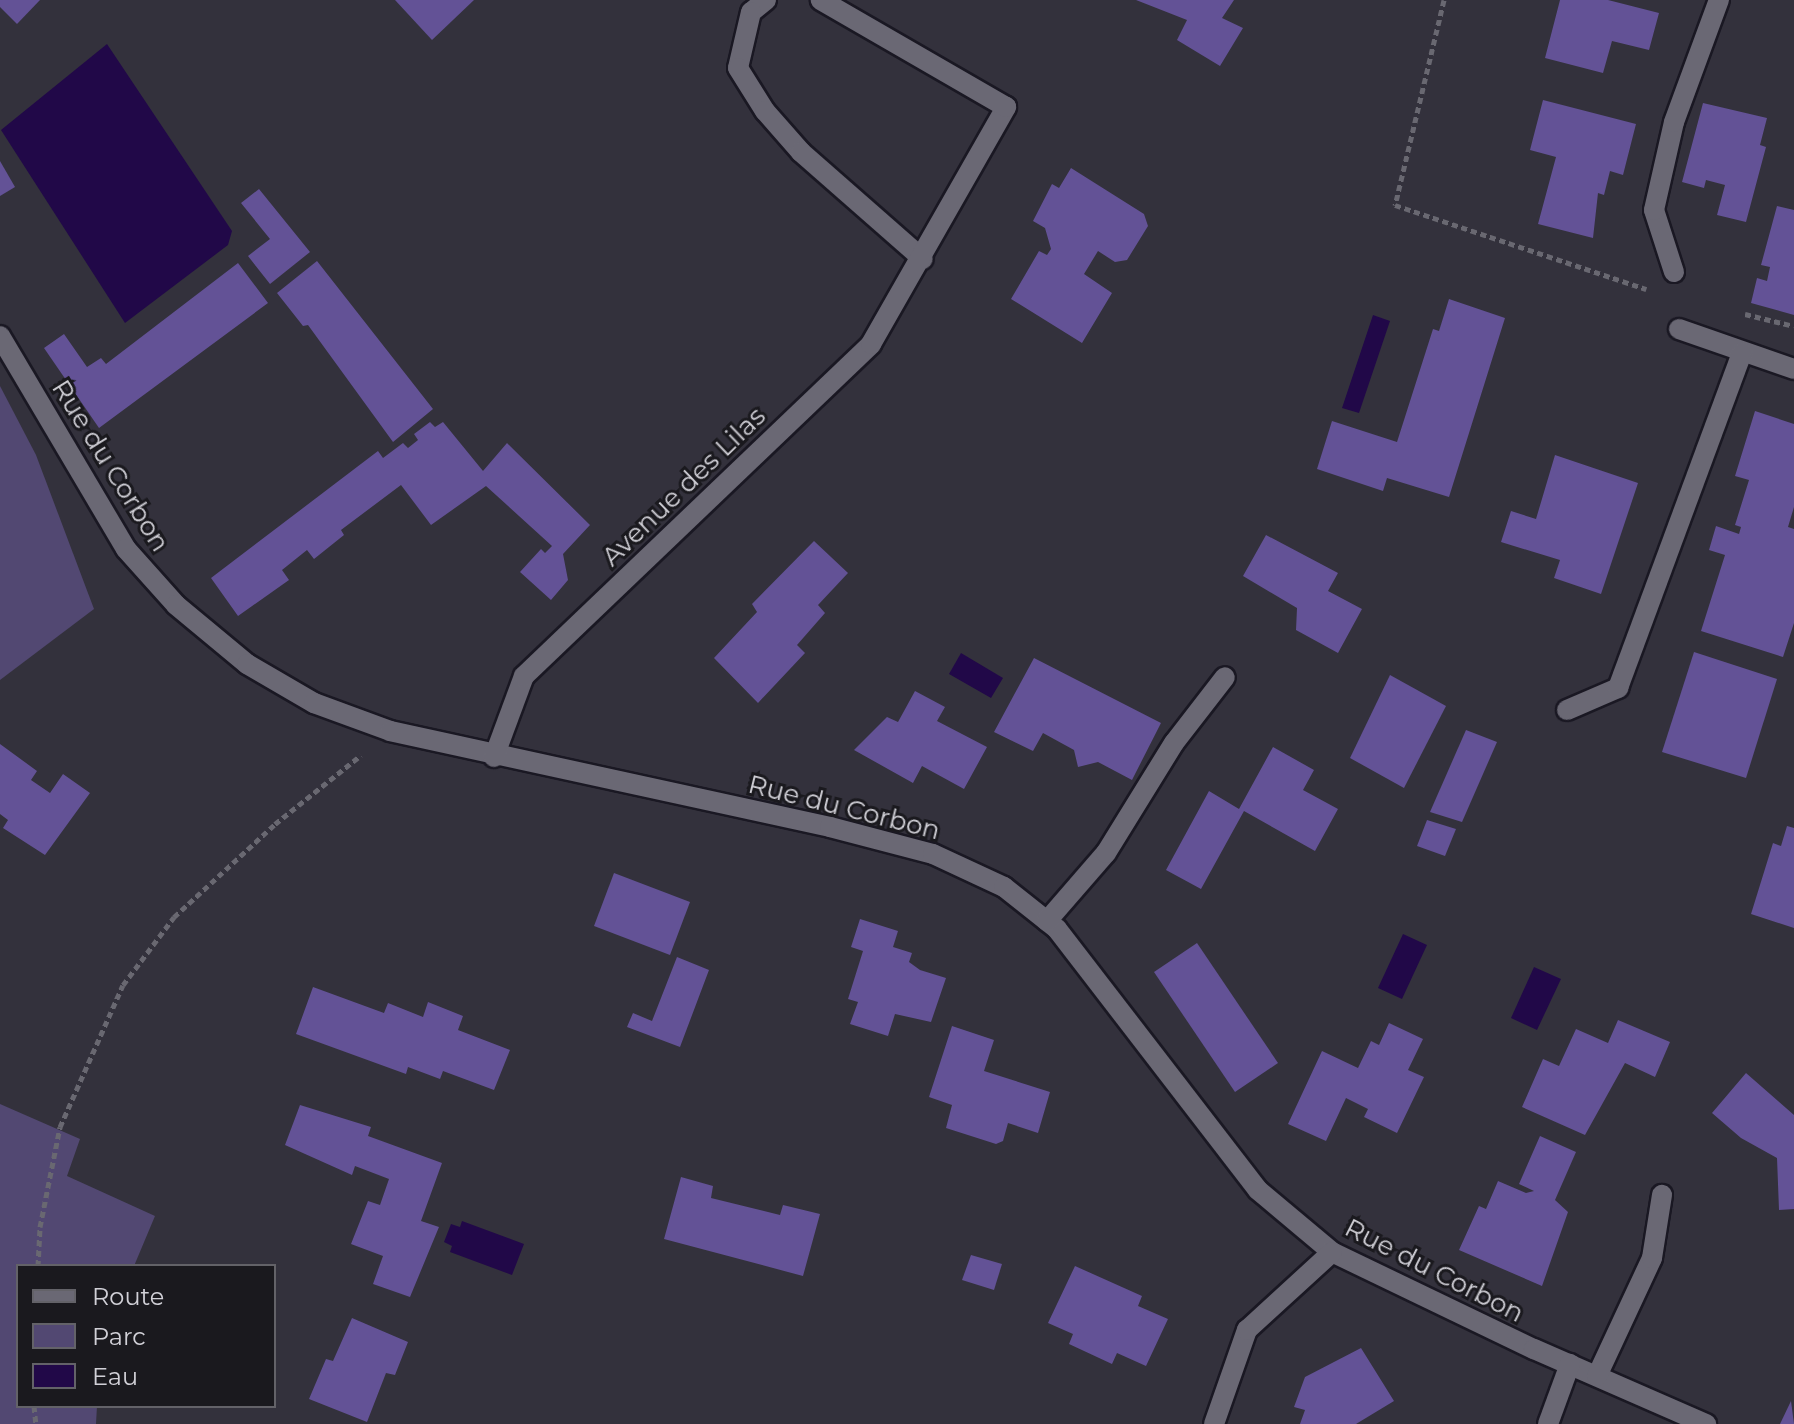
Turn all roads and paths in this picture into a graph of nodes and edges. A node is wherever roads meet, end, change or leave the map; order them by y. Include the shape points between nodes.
1 (766, 0) edge
2 (821, 0) edge
3 (1444, 0) edge
4 (1719, 0) edge
5 (923, 259) junction
6 (1674, 272) dead end
7 (1652, 290) dead end
8 (1738, 312) dead end
9 (1794, 326) edge
10 (1679, 329) dead end
11 (0, 336) edge
12 (1742, 352) junction
13 (1794, 369) edge
14 (1225, 677) dead end
15 (1567, 710) dead end
16 (390, 731) junction
17 (494, 757) junction
18 (1047, 921) junction
19 (1662, 1195) dead end
20 (1332, 1252) junction
21 (38, 1264) edge
22 (1570, 1364) junction
23 (1597, 1376) junction
24 (1214, 1424) edge
25 (1548, 1424) edge
26 (1706, 1424) edge

1 - 5 street via 751,12 738,68 765,111 801,152
2 - 5 street, Avenue des Lilas via 1006,107
3 - 7 path via 1395,205
4 - 6 street via 1674,122 1654,210
5 - 17 street, Avenue des Lilas via 871,344 524,676
8 - 9 path
10 - 12 street
11 - 16 street, Rue du Corbon via 126,549 176,605 247,664 314,703
12 - 13 street
12 - 15 street via 1618,688
14 - 18 street via 1174,743 1106,853
16 - 17 street, Rue du Corbon
16 - 21 path via 275,824 174,917 123,985 60,1127
17 - 18 street, Rue du Corbon via 830,827 933,854 1004,887
18 - 20 street, Rue du Corbon via 1258,1190
19 - 23 street via 1652,1258
20 - 22 street, Rue du Corbon
20 - 24 street via 1247,1330
22 - 23 street, Rue du Corbon
22 - 25 street
23 - 26 street, Rue du Corbon

